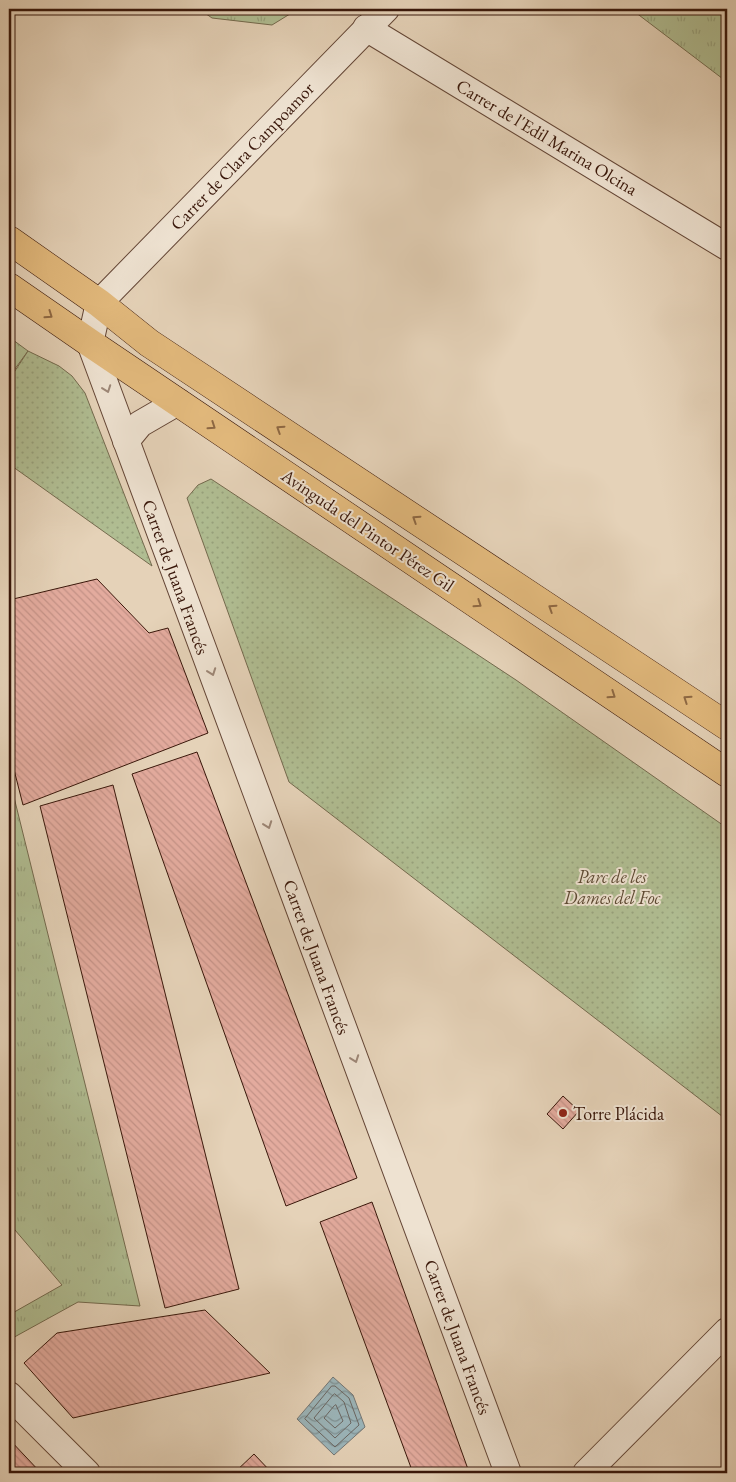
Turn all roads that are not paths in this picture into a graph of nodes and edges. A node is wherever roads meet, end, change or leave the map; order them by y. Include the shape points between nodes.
1 (386, 9) edge
2 (366, 28) junction
3 (9, 240) edge
4 (727, 247) edge
5 (9, 287) edge
6 (99, 303) junction
7 (90, 343) junction
8 (178, 402) junction
9 (126, 441) junction
10 (727, 726) edge
11 (727, 773) edge
12 (727, 1331) edge
13 (9, 1395) edge
14 (87, 1473) edge
15 (508, 1473) edge
16 (586, 1473) edge

1 - 2 street, Carrer de Clara Campoamor
2 - 4 street, Carrer de l'Edil Marina Olcina
2 - 6 street, Carrer de Clara Campoamor
3 - 6 main road, Avinguda del Pintor Pérez Gil
5 -> 7 main road, Avinguda del Pintor Pérez Gil
6 - 7 street
10 -> 6 main road, Avinguda del Pintor Pérez Gil via 149,343
7 - 8 main road, Avinguda del Pintor Pérez Gil
7 -> 9 street, Carrer de Juana Francés
8 - 9 street via 140,424
8 -> 11 main road, Avinguda del Pintor Pérez Gil
9 -> 15 street, Carrer de Juana Francés
12 - 16 street
13 - 14 street

